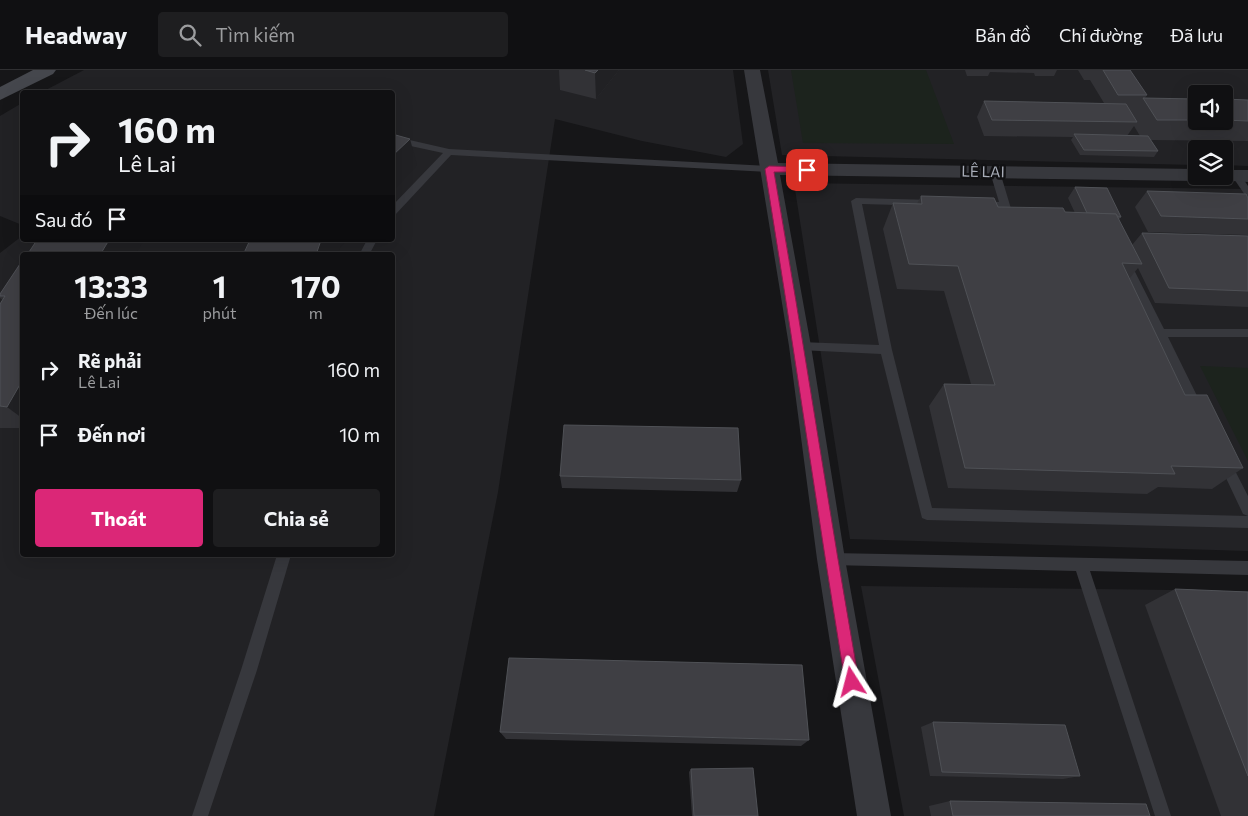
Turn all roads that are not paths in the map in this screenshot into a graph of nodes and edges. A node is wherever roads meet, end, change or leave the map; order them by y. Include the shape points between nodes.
1 (46, 70) edge
2 (752, 70) edge
3 (0, 94) edge
4 (395, 140) edge
5 (449, 152) junction
6 (769, 169) junction
7 (994, 172) junction
8 (1188, 175) edge
9 (1236, 176) edge
10 (1248, 193) edge
11 (945, 203) edge
12 (965, 204) edge
13 (1004, 205) junction
14 (395, 210) edge
15 (1010, 222) edge
16 (1119, 250) edge
17 (1161, 333) junction
18 (1248, 333) edge
19 (800, 346) junction
20 (886, 350) junction
21 (1204, 422) edge
22 (1218, 448) edge
23 (1248, 510) edge
24 (1248, 522) edge
25 (283, 557) edge
26 (831, 559) junction
27 (1081, 566) junction
28 (1248, 568) edge
29 (200, 816) edge
30 (874, 816) edge
31 (1163, 816) edge

1 - 3 main road
2 - 6 street
4 - 5 lane
5 - 6 lane
5 - 14 lane
6 - 7 street, LÊ LAI
6 - 19 street
7 - 8 street, LÊ LAI
7 - 13 lane
9 - 10 lane
11 - 20 lane via 856,201
12 - 13 lane
13 - 15 lane
16 - 17 lane
17 - 18 lane
17 - 21 lane
19 - 20 lane
19 - 26 street
20 - 24 lane via 927,514
22 - 23 lane
25 - 29 lane
26 - 27 lane
26 - 30 street
27 - 28 lane
27 - 31 lane

